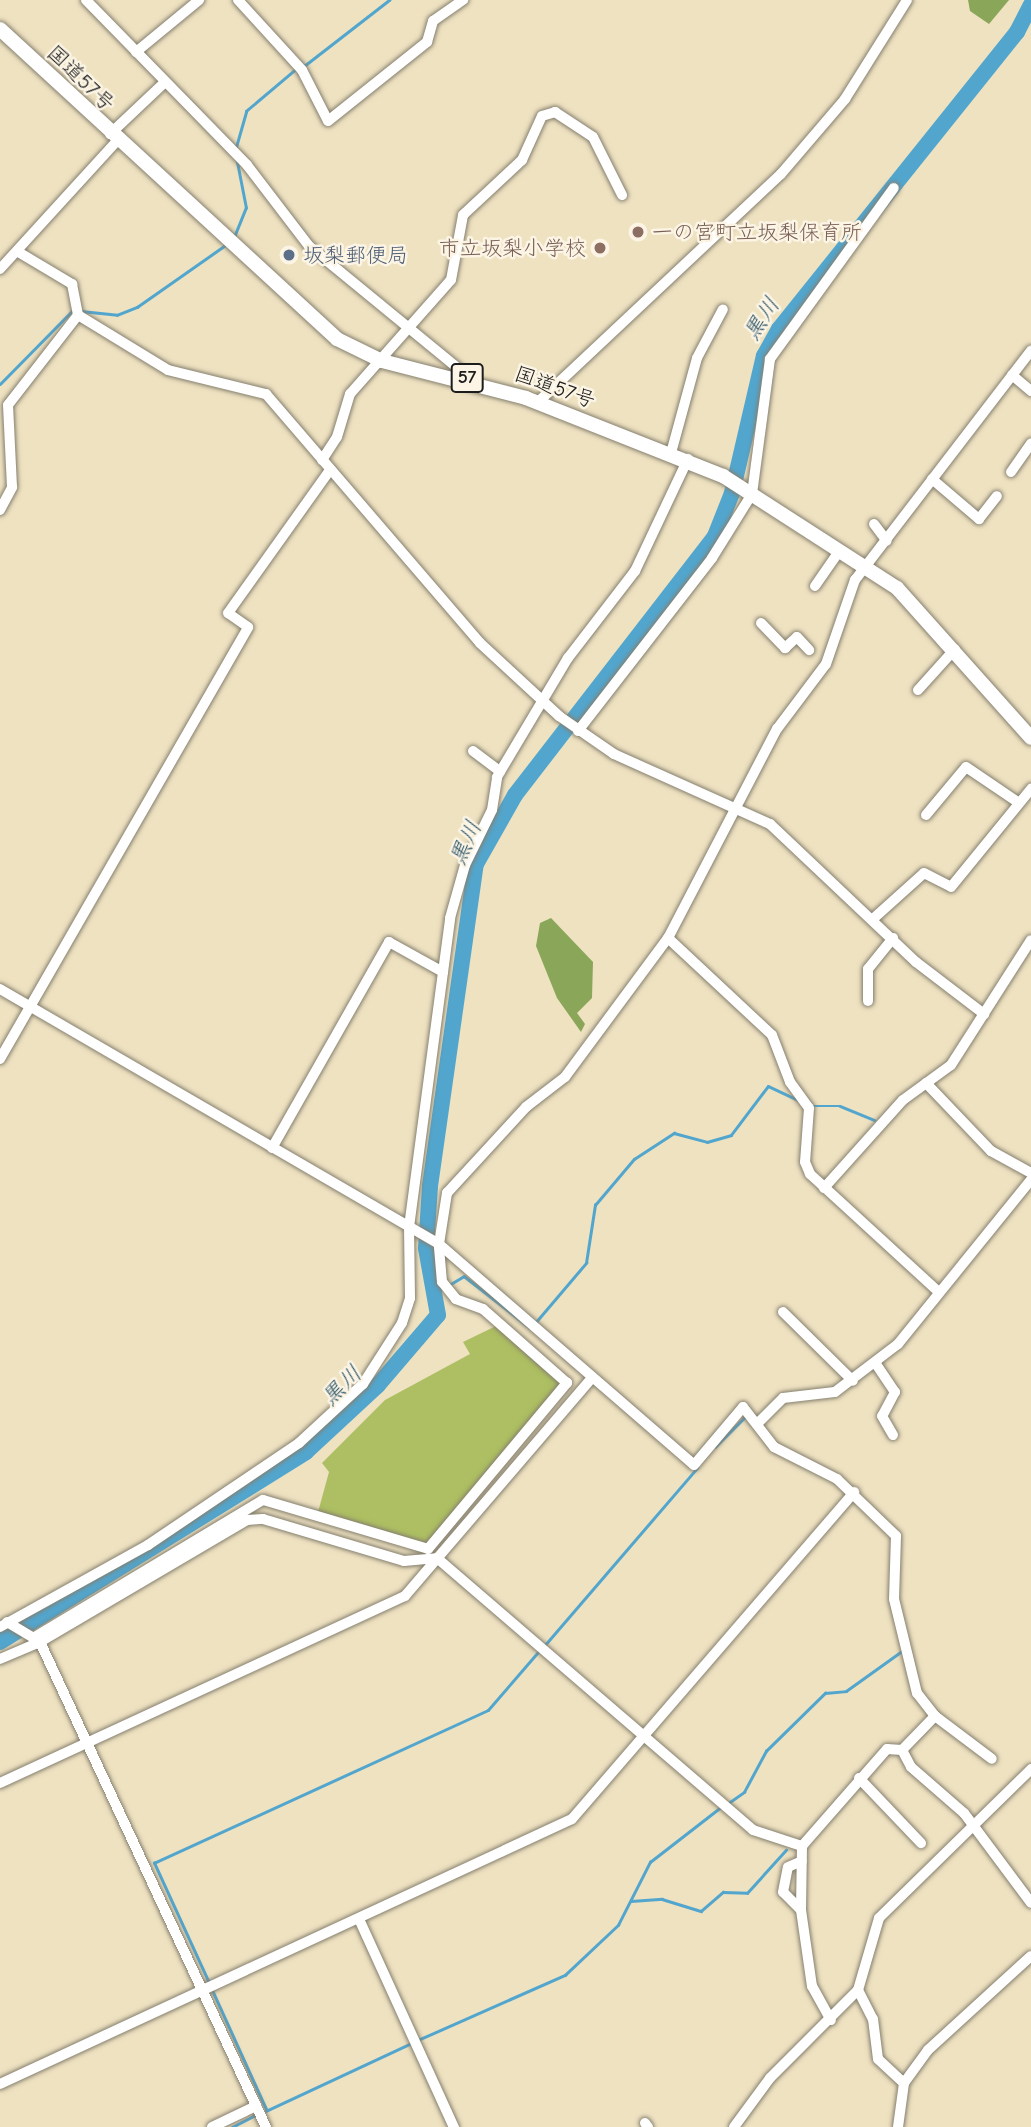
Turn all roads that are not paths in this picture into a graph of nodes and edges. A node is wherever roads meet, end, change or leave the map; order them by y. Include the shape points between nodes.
1 (86, 0) edge
2 (199, 0) edge
3 (238, 0) edge
4 (463, 0) edge
5 (907, 0) edge
6 (0, 29) edge
7 (136, 52) junction
8 (164, 82) junction
9 (113, 138) junction
10 (894, 188) dead end
11 (622, 195) dead end
12 (20, 253) junction
13 (0, 270) edge
14 (723, 309) dead end
15 (78, 315) junction
16 (407, 327) junction
17 (1031, 351) edge
18 (382, 361) junction
19 (1012, 375) junction
20 (471, 379) junction
21 (1031, 391) edge
22 (538, 402) junction
23 (1031, 443) edge
24 (671, 453) junction
25 (688, 459) junction
26 (322, 460) junction
27 (330, 470) junction
28 (1011, 472) dead end
29 (932, 479) junction
30 (748, 491) junction
31 (997, 496) dead end
32 (0, 510) edge
33 (874, 524) dead end
34 (887, 541) junction
35 (840, 550) junction
36 (866, 567) junction
37 (815, 586) dead end
38 (761, 623) dead end
39 (956, 649) junction
40 (808, 650) dead end
41 (918, 690) dead end
42 (544, 702) junction
43 (578, 731) junction
44 (1031, 738) edge
45 (475, 757) dead end
46 (500, 771) junction
47 (1031, 789) edge
48 (1019, 803) junction
49 (739, 810) junction
50 (926, 815) dead end
51 (874, 918) junction
52 (668, 938) junction
53 (893, 938) junction
54 (1031, 940) edge
55 (443, 972) junction
56 (0, 989) edge
57 (868, 1001) dead end
58 (30, 1007) junction
59 (984, 1014) junction
60 (0, 1059) edge
61 (926, 1083) junction
62 (272, 1148) junction
63 (1031, 1173) edge
64 (1031, 1180) edge
65 (824, 1188) junction
66 (409, 1227) junction
67 (439, 1244) junction
68 (939, 1292) junction
69 (783, 1312) dead end
70 (876, 1364) junction
71 (591, 1378) junction
72 (853, 1381) junction
73 (759, 1422) junction
74 (893, 1435) dead end
75 (854, 1492) junction
76 (437, 1558) junction
77 (3, 1624) edge
78 (37, 1640) junction
79 (0, 1658) edge
80 (935, 1716) junction
81 (647, 1738) junction
82 (89, 1742) junction
83 (902, 1750) junction
84 (992, 1759) dead end
85 (1031, 1769) edge
86 (859, 1778) junction
87 (0, 1783) edge
88 (974, 1830) junction
89 (921, 1843) dead end
90 (802, 1846) junction
91 (803, 1861) junction
92 (1031, 1903) edge
93 (801, 1910) junction
94 (359, 1920) junction
95 (1031, 1956) edge
96 (204, 1990) junction
97 (858, 1990) junction
98 (831, 2020) junction
99 (904, 2083) junction
100 (0, 2084) edge
101 (256, 2106) junction
102 (212, 2127) edge
103 (266, 2127) edge
104 (454, 2127) edge
105 (734, 2127) edge
106 (898, 2127) edge

1 - 7 street
2 - 7 street
3 - 4 street via 302,70 328,121 427,42 433,21
5 - 22 street via 845,99 781,174
6 - 9 highway, 国道57号 / 57
7 - 8 street
8 - 9 street
8 - 16 street via 247,165 309,246
9 - 12 street
9 - 18 highway, 国道57号 / 57 via 324,331
10 - 30 street via 770,359
11 - 16 street via 593,137 555,112 545,114 523,160 463,215 451,280
12 - 13 street
12 - 15 street via 72,285
14 - 24 street via 697,358
15 - 26 street via 179,376 258,390
15 - 32 street via 8,405 12,487
16 - 18 street
16 - 20 street
17 - 19 street
18 - 20 highway, 国道57号 / 57
18 - 26 street via 350,394
19 - 21 street
19 - 29 street
20 - 22 highway, 国道57号 / 57
22 - 24 highway, 国道57号 / 57
23 - 28 street
24 - 25 highway, 国道57号 / 57
25 - 30 highway, 国道57号 / 57
25 - 42 street via 635,571 568,658
26 - 27 street
27 - 42 street via 480,643
27 - 58 street via 228,613 248,627
29 - 31 street via 979,519
29 - 34 street
30 - 35 highway, 国道57号 / 57
30 - 43 street via 712,558
33 - 34 street
34 - 36 street
35 - 36 highway, 国道57号 / 57
35 - 37 street
36 - 39 highway, 国道57号 / 57 via 897,588
36 - 49 street via 836,622 826,664 777,729
38 - 40 street via 785,648 797,637
39 - 41 street
39 - 44 highway, 国道57号 / 57
42 - 43 street
42 - 46 street
43 - 49 street
45 - 46 street
46 - 55 street via 492,810 461,878
47 - 48 street
48 - 50 street via 966,767
48 - 51 street via 951,887 924,873
49 - 51 street via 798,846
49 - 52 street
51 - 53 street
52 - 65 street via 772,1035 790,1082 809,1108 805,1163
52 - 67 street via 565,1077 526,1107 447,1193
53 - 57 street via 868,970
53 - 59 street
54 - 59 street
55 - 62 street via 389,942
55 - 66 street
56 - 58 street
58 - 60 street
58 - 62 street
59 - 61 street via 951,1065
61 - 63 street via 991,1151
61 - 65 street
62 - 66 street
64 - 68 street
65 - 68 street
66 - 67 street
66 - 77 street via 410,1298 402,1323 363,1384 328,1420 148,1545
67 - 71 street
67 - 78 street via 442,1282 456,1299 483,1308 567,1383 428,1549 263,1500
68 - 70 street via 921,1320
69 - 72 street
70 - 72 street
70 - 74 street via 895,1392 882,1416
71 - 73 street via 694,1465 743,1406
71 - 76 street
72 - 73 street via 835,1392 783,1398
73 - 75 street via 774,1447
75 - 80 street via 896,1536 894,1599 907,1632 910,1671
75 - 81 street
76 - 78 street via 404,1562 263,1519 247,1520
76 - 81 street
76 - 82 street via 405,1596
77 - 78 street
78 - 79 street
78 - 82 street
80 - 83 street
80 - 84 street
81 - 90 street via 753,1830
81 - 94 street via 572,1819
82 - 87 street
82 - 96 street
83 - 86 street via 887,1749
83 - 88 street
85 - 88 street
86 - 89 street
86 - 90 street
88 - 92 street
88 - 97 street via 879,1918
90 - 91 street
91 - 93 street
91 - 93 street via 788,1867 783,1892
93 - 98 street via 812,1986
94 - 96 street
94 - 104 street
95 - 99 street via 928,2050
96 - 100 street
96 - 101 street
97 - 98 street
97 - 99 street via 873,2019 878,2059
98 - 105 street via 770,2078
99 - 106 street
101 - 102 street
101 - 103 street

